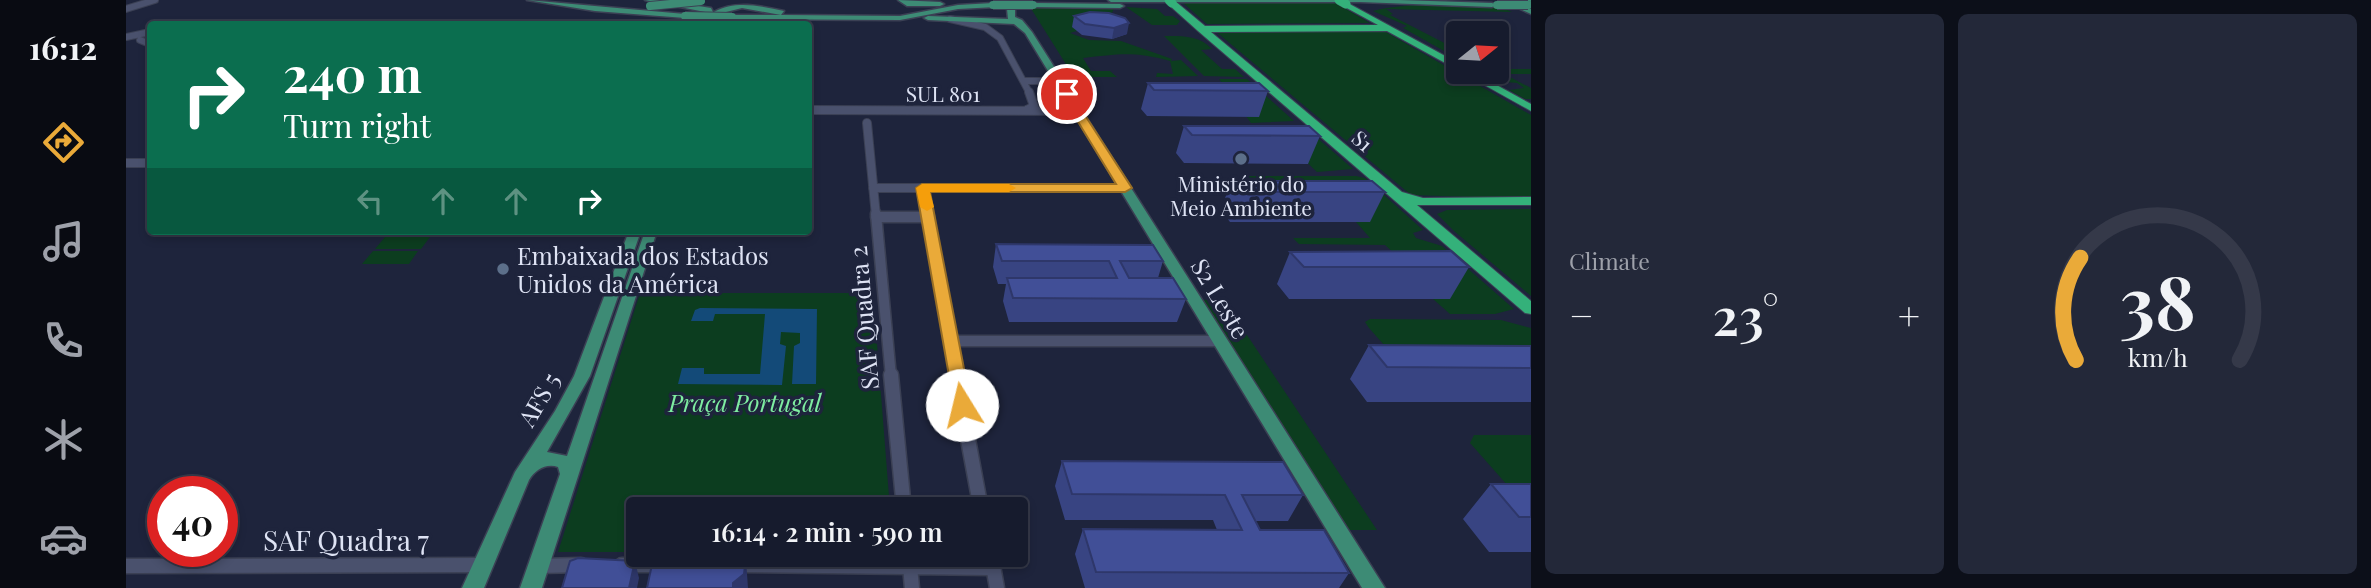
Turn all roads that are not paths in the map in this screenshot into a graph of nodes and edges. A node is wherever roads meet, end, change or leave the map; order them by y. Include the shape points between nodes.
1 (155, 0) edge
2 (530, 0) edge
3 (661, 0) edge
4 (703, 0) edge
5 (893, 0) edge
6 (901, 0) edge
7 (1010, 0) edge
8 (1111, 0) edge
9 (1151, 0) edge
10 (1371, 0) edge
11 (1441, 0) edge
12 (1031, 2) edge
13 (1346, 2) edge
14 (1501, 2) edge
15 (584, 3) edge
16 (649, 3) edge
17 (988, 3) edge
18 (1172, 3) edge
19 (1049, 5) junction
20 (1530, 5) edge
21 (126, 9) edge
22 (718, 12) junction
23 (1361, 12) junction
24 (682, 16) junction
25 (1012, 17) junction
26 (734, 18) junction
27 (822, 18) junction
28 (864, 18) junction
29 (900, 18) junction
30 (1025, 18) junction
31 (944, 19) junction
32 (629, 21) dead end
33 (664, 21) edge
34 (709, 21) edge
35 (716, 21) edge
36 (746, 21) edge
37 (1199, 27) junction
38 (1387, 27) junction
39 (1028, 32) junction
40 (126, 37) edge
41 (137, 37) junction
42 (147, 39) edge
43 (147, 39) edge
44 (1446, 60) edge
45 (1024, 78) junction
46 (1057, 78) junction
47 (1488, 84) edge
48 (1531, 108) edge
49 (812, 110) edge
50 (838, 110) junction
51 (890, 110) junction
52 (1027, 110) junction
53 (1077, 111) junction
54 (867, 123) junction
55 (126, 163) edge
56 (147, 163) edge
57 (873, 188) junction
58 (922, 188) junction
59 (1125, 188) junction
60 (1394, 192) junction
61 (1531, 204) edge
62 (1421, 215) junction
63 (876, 217) junction
64 (929, 217) junction
65 (634, 235) edge
66 (650, 235) edge
67 (1531, 309) edge
68 (951, 341) junction
69 (1219, 341) junction
70 (570, 476) junction
71 (521, 477) junction
72 (903, 497) edge
73 (980, 497) edge
74 (482, 565) junction
75 (626, 565) edge
76 (126, 566) edge
77 (540, 566) junction
78 (910, 567) edge
79 (993, 567) edge
80 (473, 588) edge
81 (531, 588) edge
82 (912, 588) edge
83 (997, 588) edge
84 (1374, 588) edge

1 - 21 street
2 - 15 main road
3 - 22 main road
4 - 16 main road, bridge
5 - 28 main road via 893,11
6 - 17 main road via 907,4
7 - 12 main road
7 - 25 main road, S2 Leste
7 - 30 main road
8 - 9 main road
9 - 13 main road
9 - 19 main road
10 - 13 main road
11 - 14 main road
12 - 17 main road, bridge
12 - 19 main road
13 - 14 main road
13 - 23 highway
14 - 20 main road
14 - 20 main road, bridge
14 - 23 main road
15 - 16 main road
15 - 24 main road
15 - 32 main road
16 - 34 main road via 703,9 712,14
17 - 29 main road
18 - 19 main road
18 - 37 highway, S1
22 - 27 main road via 749,5
22 - 35 main road
23 - 38 highway
24 - 26 main road, bridge
24 - 33 main road
25 - 30 main road
25 - 31 main road
25 - 39 main road, S2 Leste
26 - 27 main road
26 - 36 main road
27 - 28 main road
28 - 29 main road
29 - 31 main road
30 - 39 main road
31 - 45 street via 994,32
37 - 38 highway
37 - 60 highway, S1
38 - 44 highway
39 - 46 main road, S2 Leste
40 - 41 street
41 - 42 street
41 - 43 street
45 - 46 street
45 - 52 street via 1036,103
46 - 53 main road, S2 Leste
47 - 48 highway
49 - 50 street, SUL 801
50 - 51 street, SUL 801
50 - 54 street
51 - 52 street, SUL 801
51 - 54 street
52 - 53 street, SUL 801
53 - 59 main road, S2 Leste
54 - 57 street, SAF Quadra 2
55 - 56 street
57 - 58 street
57 - 63 street, SAF Quadra 2
58 - 59 street
58 - 64 street
59 - 69 main road, S2 Leste
60 - 61 highway via 1422,202
60 - 62 highway, S1
61 - 62 highway via 1430,207 1422,209
62 - 67 highway, S1
63 - 64 street
63 - 72 street, SAF Quadra 2
64 - 68 street
65 - 71 main road, AFS 5 via 582,376
66 - 70 main road, AFS 5
68 - 69 street
68 - 73 street
69 - 84 main road, S2 Leste
70 - 71 main road via 565,463 551,458 532,464
70 - 77 main road, AFS 5
71 - 74 main road, AFS 5
74 - 76 street, SAF Quadra 7
74 - 80 main road, AFS 5
75 - 77 street
77 - 81 main road, AFS 5
78 - 82 street
79 - 83 street

